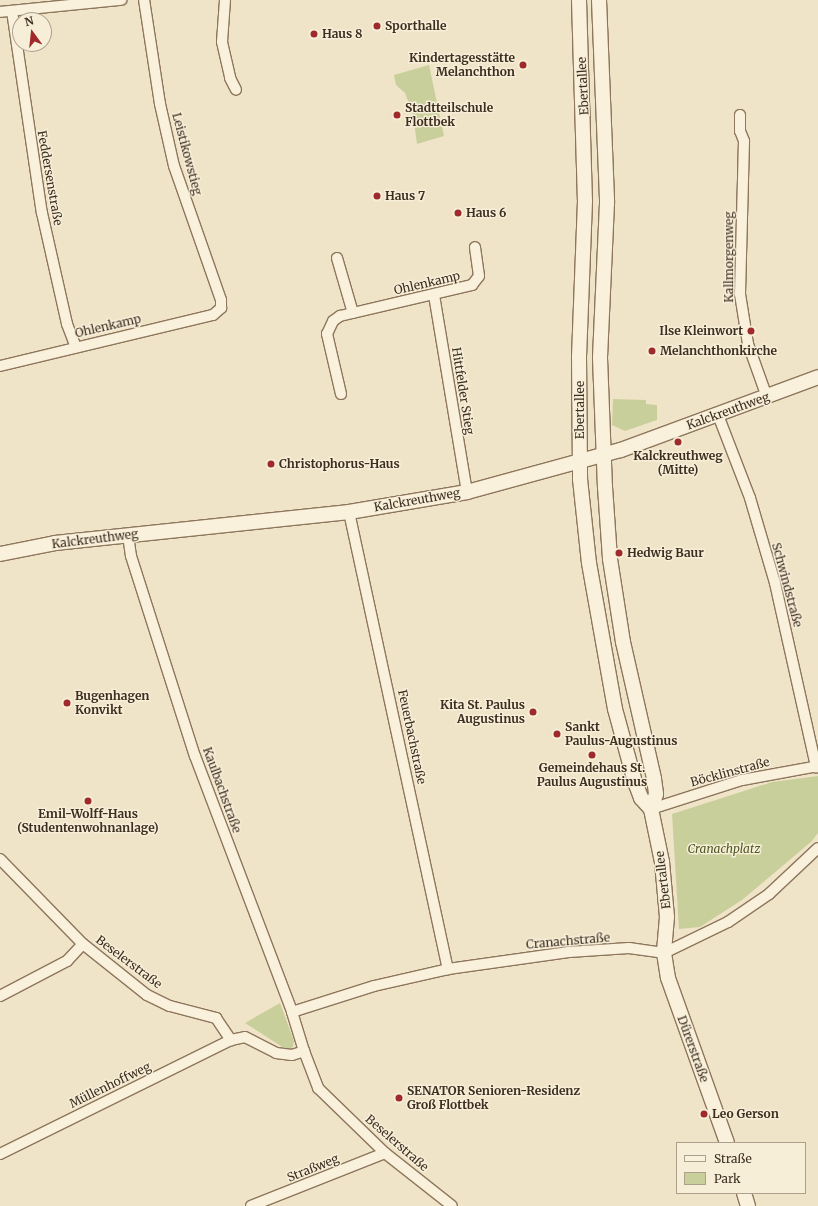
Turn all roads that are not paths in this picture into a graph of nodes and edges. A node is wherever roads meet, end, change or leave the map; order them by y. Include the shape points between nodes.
1 (121, 0) edge
2 (226, 0) edge
3 (579, 0) edge
4 (599, 0) edge
5 (145, 1) edge
6 (12, 11) junction
7 (0, 12) edge
8 (236, 90) dead end
9 (740, 115) dead end
10 (475, 247) dead end
11 (337, 258) dead end
12 (434, 295) junction
13 (221, 308) joint
14 (353, 313) junction
15 (76, 347) junction
16 (0, 366) edge
17 (818, 377) edge
18 (341, 394) dead end
19 (767, 397) junction
20 (718, 415) junction
21 (603, 455) junction
22 (580, 461) junction
23 (467, 492) junction
24 (349, 512) junction
25 (128, 535) junction
26 (0, 554) edge
27 (817, 766) edge
28 (651, 809) junction
29 (818, 848) edge
30 (0, 859) edge
31 (83, 944) junction
32 (664, 953) junction
33 (448, 969) junction
34 (0, 996) edge
35 (292, 1012) junction
36 (231, 1040) junction
37 (304, 1051) junction
38 (727, 1142) edge
39 (385, 1153) junction
40 (0, 1154) edge
41 (744, 1194) edge
42 (251, 1206) edge
43 (452, 1206) edge
44 (748, 1206) edge

1 - 6 street
2 - 8 street via 222,42 230,78
3 - 22 main road, Ebertallee via 585,201 579,357
4 - 21 main road, Ebertallee via 607,203 600,358
5 - 13 street, Leistikowstieg via 160,104 174,166 221,300
6 - 7 street
6 - 15 street, Feddersenstraße via 42,213 66,324
9 - 19 street, Kallmorgenweg via 740,131 744,141 740,294 748,344
10 - 12 street, Ohlenkamp via 479,276 472,285
11 - 14 street
12 - 14 street, Ohlenkamp
12 - 23 street, Hittfelder Stieg
13 - 15 street, Ohlenkamp via 213,315
14 - 18 street, Ohlenkamp via 333,321 327,334
15 - 16 street, Ohlenkamp
17 - 19 main road, Kalckreuthweg
19 - 20 main road, Kalckreuthweg
20 - 21 main road, Kalckreuthweg
20 - 27 street, Schwindstraße via 750,498 775,583
21 - 22 main road, Kalckreuthweg
21 - 28 main road, Ebertallee via 610,559 621,627 654,779 656,794
22 - 23 main road, Kalckreuthweg
22 - 28 main road, Ebertallee via 589,563 604,656 634,782 641,798
23 - 24 main road, Kalckreuthweg
24 - 25 main road, Kalckreuthweg
24 - 33 street, Feuerbachstraße
25 - 26 main road, Kalckreuthweg via 55,543
25 - 35 street, Kaulbachstraße via 131,556 196,756
27 - 28 street, Böcklinstraße via 742,780
28 - 32 main road, Ebertallee via 662,862 666,909
29 - 32 street via 769,894 728,922
30 - 31 street, Beselerstraße
31 - 34 street via 67,961
31 - 36 street, Beselerstraße via 147,995 170,1006 216,1018
32 - 33 street, Cranachstraße via 630,948 569,952
32 - 38 main road, Dürerstraße via 668,978
33 - 35 street, Cranachstraße via 374,986
35 - 37 street, Kaulbachstraße
36 - 37 street via 238,1037 252,1038 276,1053 292,1055
36 - 40 street, Müllenhoffweg
37 - 39 street, Beselerstraße via 318,1088
39 - 42 street, Straßweg
39 - 43 street, Beselerstraße
41 - 44 main road

